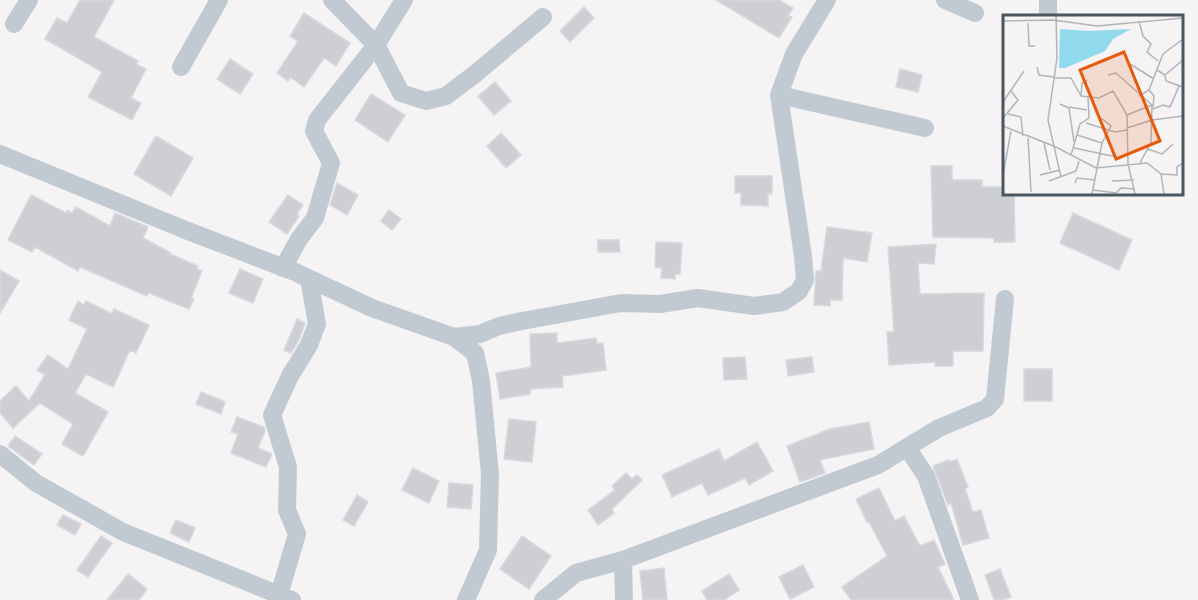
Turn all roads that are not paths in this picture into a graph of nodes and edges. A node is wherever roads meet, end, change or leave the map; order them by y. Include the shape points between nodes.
1 (29, 0) edge
2 (219, 0) edge
3 (332, 0) edge
4 (404, 0) edge
5 (827, 0) edge
6 (945, 0) edge
7 (975, 14) dead end
8 (543, 17) dead end
9 (14, 24) dead end
10 (376, 45) junction
11 (181, 67) dead end
12 (779, 95) junction
13 (925, 128) dead end
14 (0, 154) edge
15 (283, 268) junction
16 (309, 279) junction
17 (1005, 299) dead end
18 (454, 337) junction
19 (908, 448) junction
20 (0, 454) edge
21 (623, 560) junction
22 (286, 598) edge
23 (466, 600) edge
24 (543, 600) edge
25 (624, 600) edge
26 (970, 600) edge

1 - 9 street
2 - 11 street
3 - 10 street
4 - 10 street
5 - 12 street via 794,54
6 - 7 street
8 - 10 street via 446,96 426,101 401,93
10 - 15 street via 317,120 314,131 330,163 315,219 299,238
12 - 13 street
12 - 18 street via 805,280 795,296 754,306 698,298 660,304 621,303
14 - 15 street
15 - 16 street
16 - 18 street via 372,308
16 - 22 street via 317,324 272,415 288,467 287,510 297,534
17 - 19 street via 995,399 987,408 939,428
18 - 23 street via 475,352 490,474 488,550
19 - 21 street via 878,465
19 - 26 street via 926,476
20 - 22 street via 36,483 123,532
21 - 24 street via 576,573
21 - 25 street

